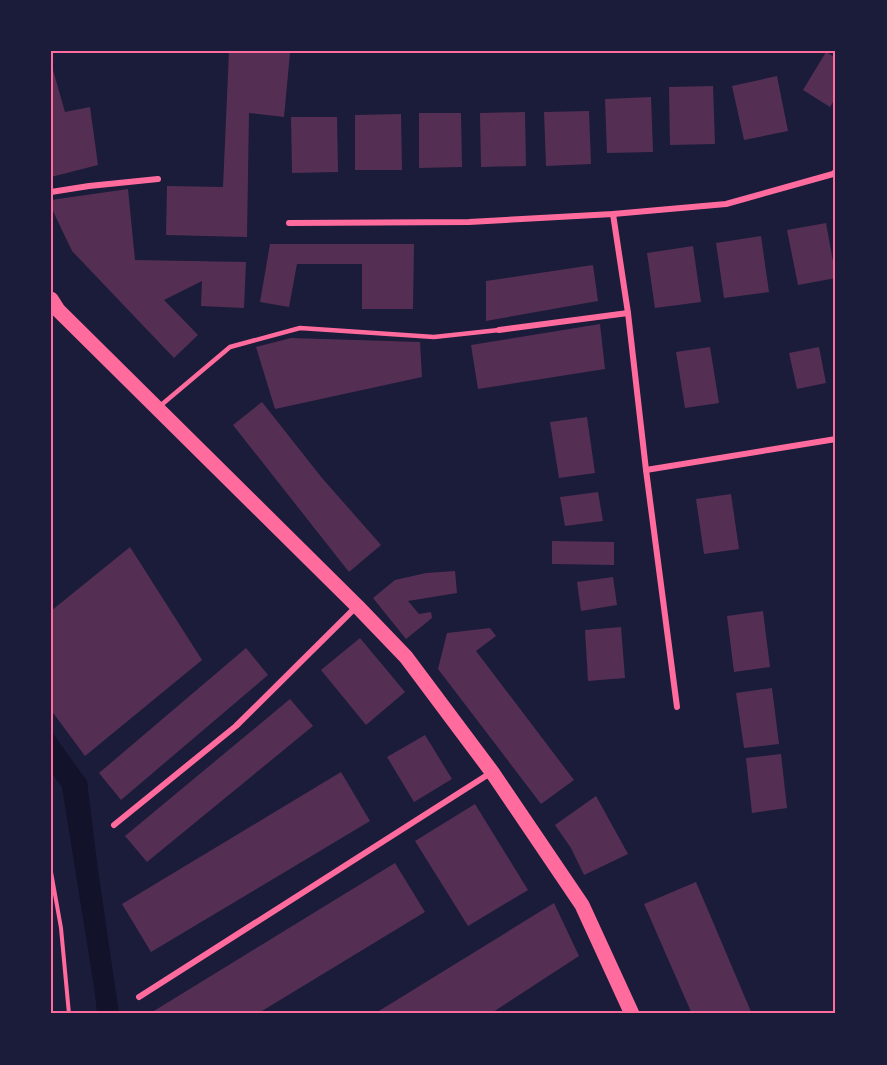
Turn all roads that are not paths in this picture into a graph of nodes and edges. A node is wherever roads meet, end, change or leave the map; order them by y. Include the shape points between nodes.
1 (836, 171) edge
2 (158, 179) dead end
3 (51, 192) edge
4 (613, 214) junction
5 (289, 223) dead end
6 (53, 305) edge
7 (628, 313) junction
8 (499, 330) joint
9 (158, 408) junction
10 (836, 439) edge
11 (646, 470) junction
12 (357, 606) junction
13 (677, 707) dead end
14 (492, 772) junction
15 (114, 825) dead end
16 (139, 998) dead end
17 (632, 1014) edge

1 - 4 street via 726,204
2 - 3 street
4 - 5 street via 469,222
4 - 7 street
6 - 9 main road
7 - 8 street
7 - 11 street
8 - 9 lane via 434,337 300,328 230,347
9 - 12 main road
10 - 11 street
11 - 13 street
12 - 14 main road via 406,657
12 - 15 street via 236,726
14 - 16 street
14 - 17 main road via 582,905

